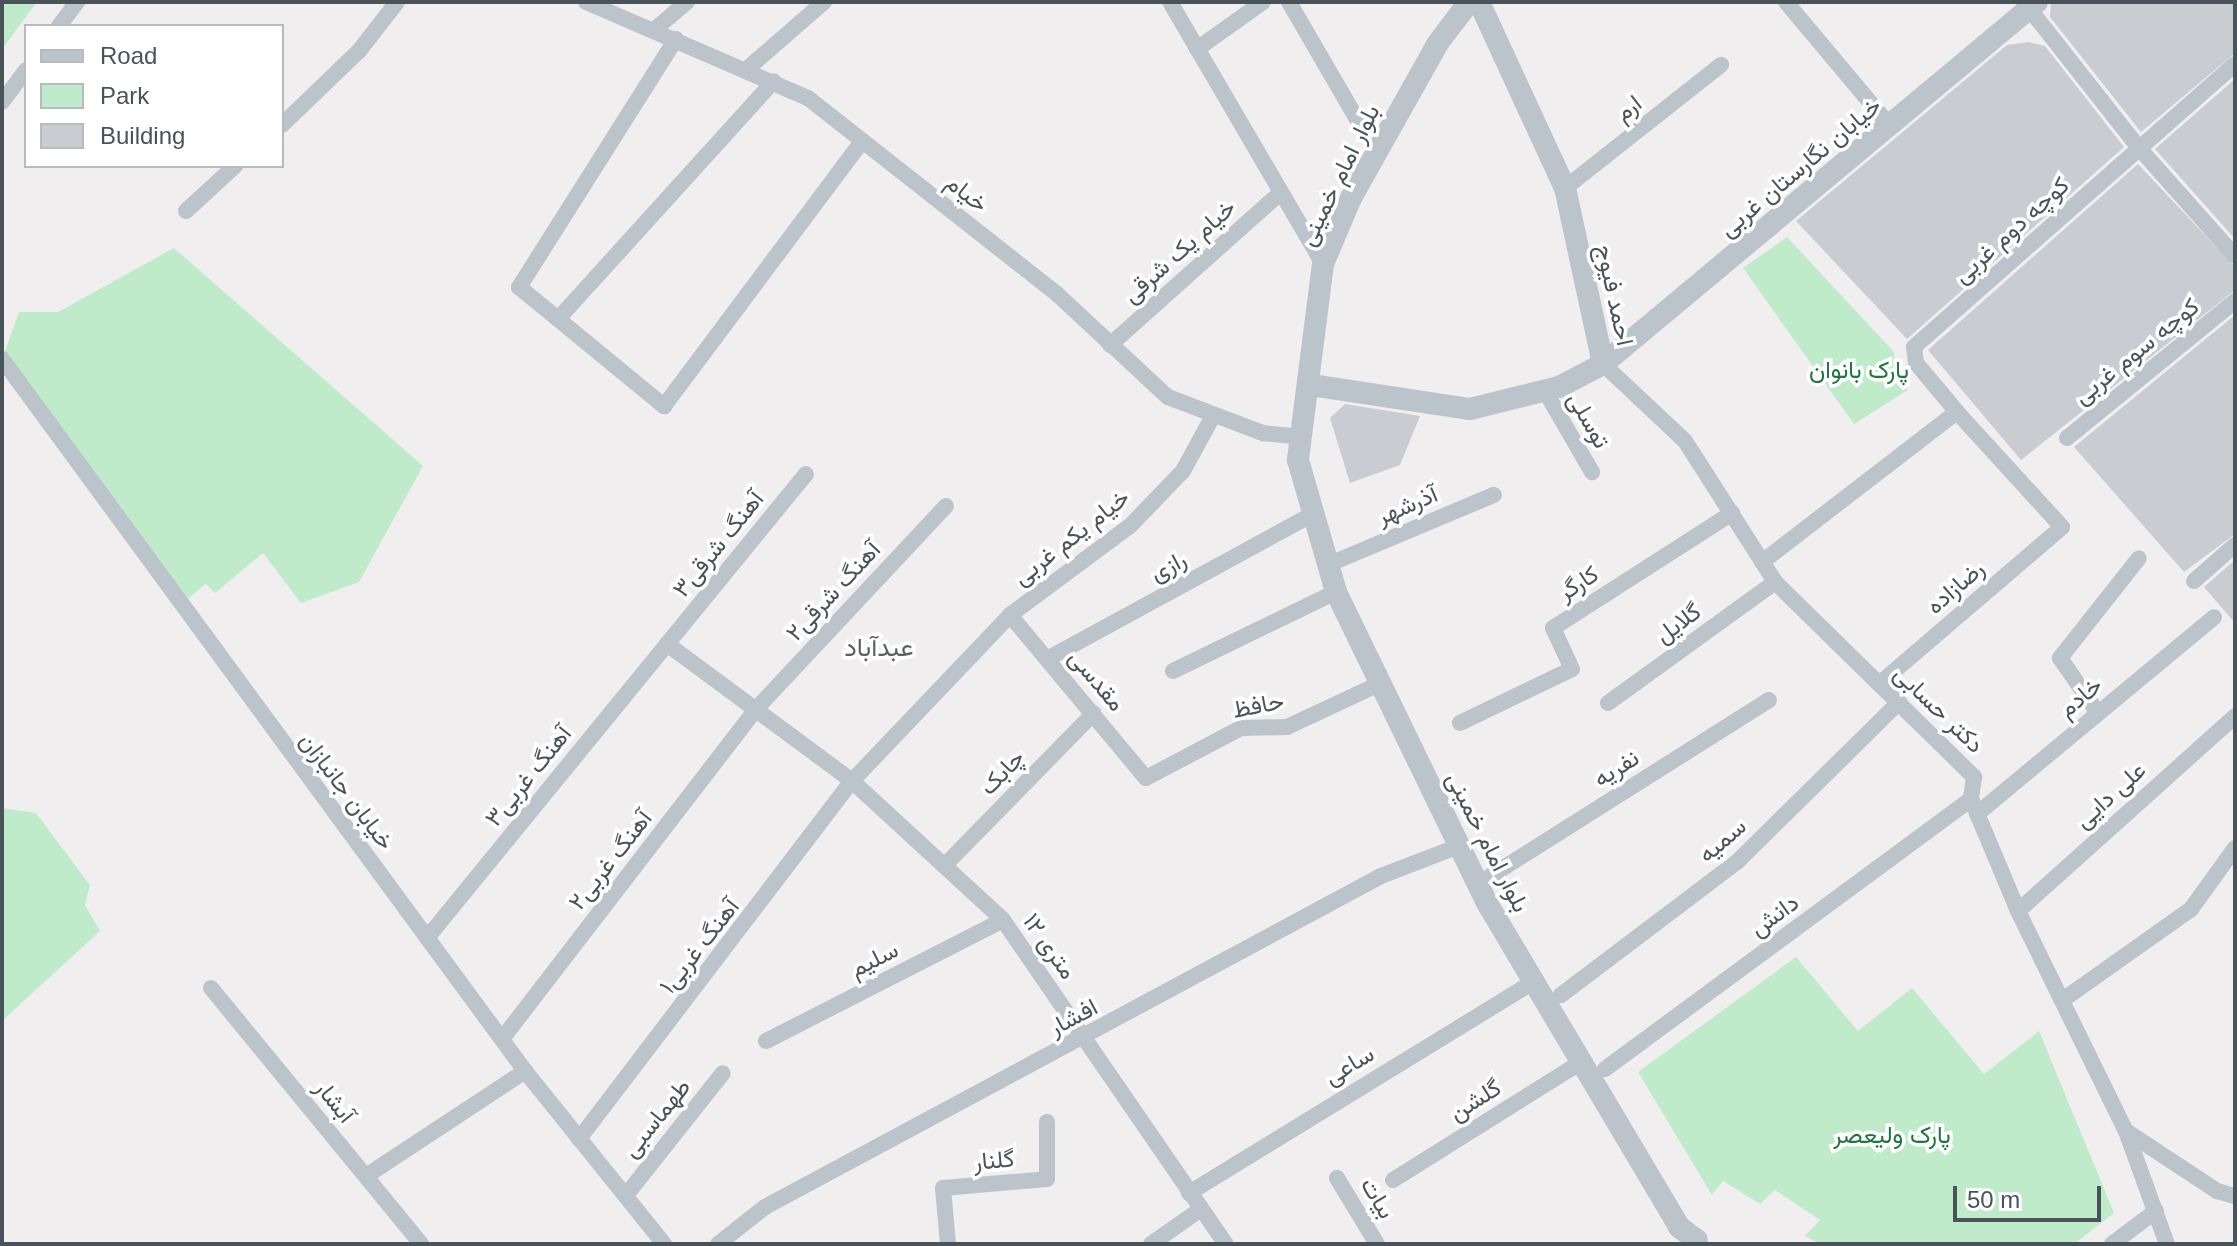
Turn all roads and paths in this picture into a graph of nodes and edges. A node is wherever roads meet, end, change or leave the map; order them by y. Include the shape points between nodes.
1 (77, 2) edge
2 (397, 2) edge
3 (687, 2) edge
4 (824, 2) edge
5 (1170, 2) edge
6 (1263, 2) edge
7 (1289, 2) edge
8 (1469, 2) edge
9 (1479, 2) edge
10 (1786, 2) edge
11 (594, 3) edge
12 (2030, 4) edge
13 (60, 24) edge
14 (654, 30) junction
15 (676, 39) junction
16 (1197, 49) junction
17 (2235, 64) edge
18 (1721, 65) dead end
19 (748, 68) junction
20 (24, 73) edge
21 (774, 81) junction
22 (2, 102) edge
23 (284, 123) edge
24 (1890, 126) junction
25 (1362, 128) dead end
26 (862, 141) junction
27 (2139, 148) junction
28 (233, 168) edge
29 (1565, 188) junction
30 (1279, 194) junction
31 (186, 211) dead end
32 (2235, 256) edge
33 (1323, 264) junction
34 (2235, 301) edge
35 (558, 319) junction
36 (1110, 345) junction
37 (2, 359) edge
38 (1603, 364) junction
39 (1311, 385) junction
40 (1545, 391) junction
41 (1957, 412) junction
42 (1213, 416) junction
43 (1302, 437) junction
44 (2067, 438) dead end
45 (1592, 472) dead end
46 (806, 474) dead end
47 (1494, 495) dead end
48 (946, 506) dead end
49 (1732, 513) junction
50 (1311, 515) junction
51 (2235, 545) edge
52 (2139, 558) dead end
53 (1339, 560) junction
54 (1762, 562) junction
55 (2194, 581) dead end
56 (1775, 582) junction
57 (1336, 592) junction
58 (1010, 615) junction
59 (2214, 617) dead end
60 (667, 644) junction
61 (1047, 659) junction
62 (1173, 671) dead end
63 (1381, 683) junction
64 (1879, 684) junction
65 (1769, 700) dead end
66 (1899, 702) junction
67 (1608, 703) dead end
68 (756, 709) junction
69 (1094, 713) junction
70 (2098, 713) junction
71 (2235, 716) edge
72 (1460, 723) dead end
73 (1146, 778) joint
74 (852, 781) junction
75 (1974, 807) junction
76 (1459, 846) junction
77 (2235, 848) edge
78 (946, 864) junction
79 (1489, 877) junction
80 (2018, 911) junction
81 (1003, 920) junction
82 (427, 938) junction
83 (1535, 981) junction
84 (211, 988) dead end
85 (1561, 995) junction
86 (2064, 999) junction
87 (1085, 1038) junction
88 (502, 1039) junction
89 (766, 1041) dead end
90 (1583, 1061) junction
91 (1605, 1069) junction
92 (525, 1071) junction
93 (723, 1073) dead end
94 (1047, 1122) dead end
95 (2126, 1131) junction
96 (579, 1139) junction
97 (366, 1176) junction
98 (1337, 1178) dead end
99 (1393, 1180) dead end
100 (1189, 1193) junction
101 (627, 1194) junction
102 (2235, 1196) edge
103 (1201, 1209) junction
104 (2156, 1211) junction
105 (1700, 1243) edge
106 (421, 1244) edge
107 (664, 1244) edge
108 (718, 1244) edge
109 (948, 1244) edge
110 (1151, 1244) edge
111 (1226, 1244) edge
112 (1377, 1244) edge
113 (2112, 1244) edge
114 (2167, 1244) edge

1 - 13 street
2 - 23 street via 359,51
3 - 14 street
4 - 19 street
5 - 16 street
6 - 16 street
7 - 25 street
8 - 33 street, بلوار امام خمینی via 1438,43 1351,198
9 - 29 street, احمد فیوج
10 - 24 street
11 - 14 street, خیام
12 - 24 street, خیابان نگارستان غربی
12 - 27 street
14 - 15 street, خیام
15 - 19 street, خیام
15 - 35 street via 519,287
16 - 30 street
17 - 27 street, کوچه دوم غربی
18 - 29 street, ارم
19 - 21 street, خیام
20 - 22 street
21 - 26 street, خیام via 808,98
21 - 35 street
24 - 38 street, خیابان نگارستان غربی
26 - 35 street via 664,406
26 - 36 street, خیام via 1057,294
27 - 32 street
27 - 41 street, کوچه دوم غربی via 1914,347 1916,363
28 - 31 street
29 - 38 street, احمد فیوج
30 - 33 street
30 - 36 street, خیام یک شرقی
33 - 39 street, بلوار امام خمینی
34 - 44 street, کوچه سوم غربی
36 - 42 street, خیام via 1168,397
37 - 82 street, خیابان جانبازان
38 - 40 street, احمد فیوج
38 - 49 street, دکتر حسابی via 1685,441
39 - 40 street, احمد فیوج via 1470,409
39 - 43 street, بلوار امام خمینی
40 - 45 street, توسلی
41 - 54 street
41 - 64 street, رضازاده via 2062,527
42 - 43 street, خیام via 1263,433
42 - 58 street, خیام یکم غربی via 1183,471 1130,526
43 - 50 street, بلوار امام خمینی via 1298,460
43 - 53 street, بلوار امام خمینی
46 - 60 street, آهنگ شرقی۳
47 - 53 street, آذرشهر
48 - 68 street, آهنگ شرقی۲
49 - 54 street, دکتر حسابی
49 - 72 street, کارگر via 1553,628 1572,669
50 - 57 street, بلوار امام خمینی
50 - 61 street, رازی
51 - 55 street
52 - 70 street via 2060,658
53 - 79 street, بلوار امام خمینی
54 - 56 street, دکتر حسابی
56 - 64 street, دکتر حسابی
56 - 67 street, گلایل
57 - 62 street
57 - 63 street, بلوار امام خمینی
58 - 61 street, مقدسی
58 - 74 street, خیام یکم غربی
59 - 70 street, خادم
60 - 68 street, ۱۲ متری
60 - 82 street, آهنگ غربی۳
61 - 69 street, مقدسی
63 - 73 street, حافظ via 1287,727 1241,728
63 - 76 street, بلوار امام خمینی
64 - 66 street, دکتر حسابی
65 - 79 street, نفریه
66 - 75 street, دکتر حسابی via 1974,777
66 - 85 street, سمیه via 1737,862
68 - 74 street, ۱۲ متری
68 - 88 street, آهنگ غربی۲
69 - 73 street, مقدسی
69 - 78 street, چابک
70 - 75 street, خادم
71 - 80 street, علی دایی
74 - 78 street, ۱۲ متری
74 - 96 street, آهنگ غربی۱
75 - 80 street, دکتر حسابی
75 - 91 street, دانش
76 - 83 street, بلوار امام خمینی
76 - 87 street, افشار via 1381,876
77 - 86 street via 2191,909
78 - 81 street, ۱۲ متری
79 - 85 street, بلوار امام خمینی
80 - 86 street, دکتر حسابی
81 - 87 street, ۱۲ متری
81 - 89 street, سلیم
82 - 88 street, خیابان جانبازان
83 - 90 street, بلوار امام خمینی
83 - 100 street, ساعی
84 - 97 street, آبشار
85 - 91 street, بلوار امام خمینی
86 - 95 street, دکتر حسابی
87 - 100 street, ۱۲ متری
87 - 108 street, افشار via 765,1207
88 - 92 street, خیابان جانبازان
90 - 99 street, گلشن
90 - 105 street, بلوار امام خمینی via 1679,1227
91 - 105 street, بلوار امام خمینی via 1693,1221
92 - 96 street, خیابان جانبازان
92 - 97 street
93 - 101 street, طهماسبی
94 - 109 street, گلنار via 1047,1179 943,1188
95 - 102 street via 2217,1191
95 - 104 street, دکتر حسابی
96 - 101 street, خیابان جانبازان
97 - 106 street, آبشار
98 - 112 street, بیات
100 - 103 street, ۱۲ متری
101 - 107 street, خیابان جانبازان
103 - 110 street
103 - 111 street, ۱۲ متری
104 - 113 street
104 - 114 street, دکتر حسابی

